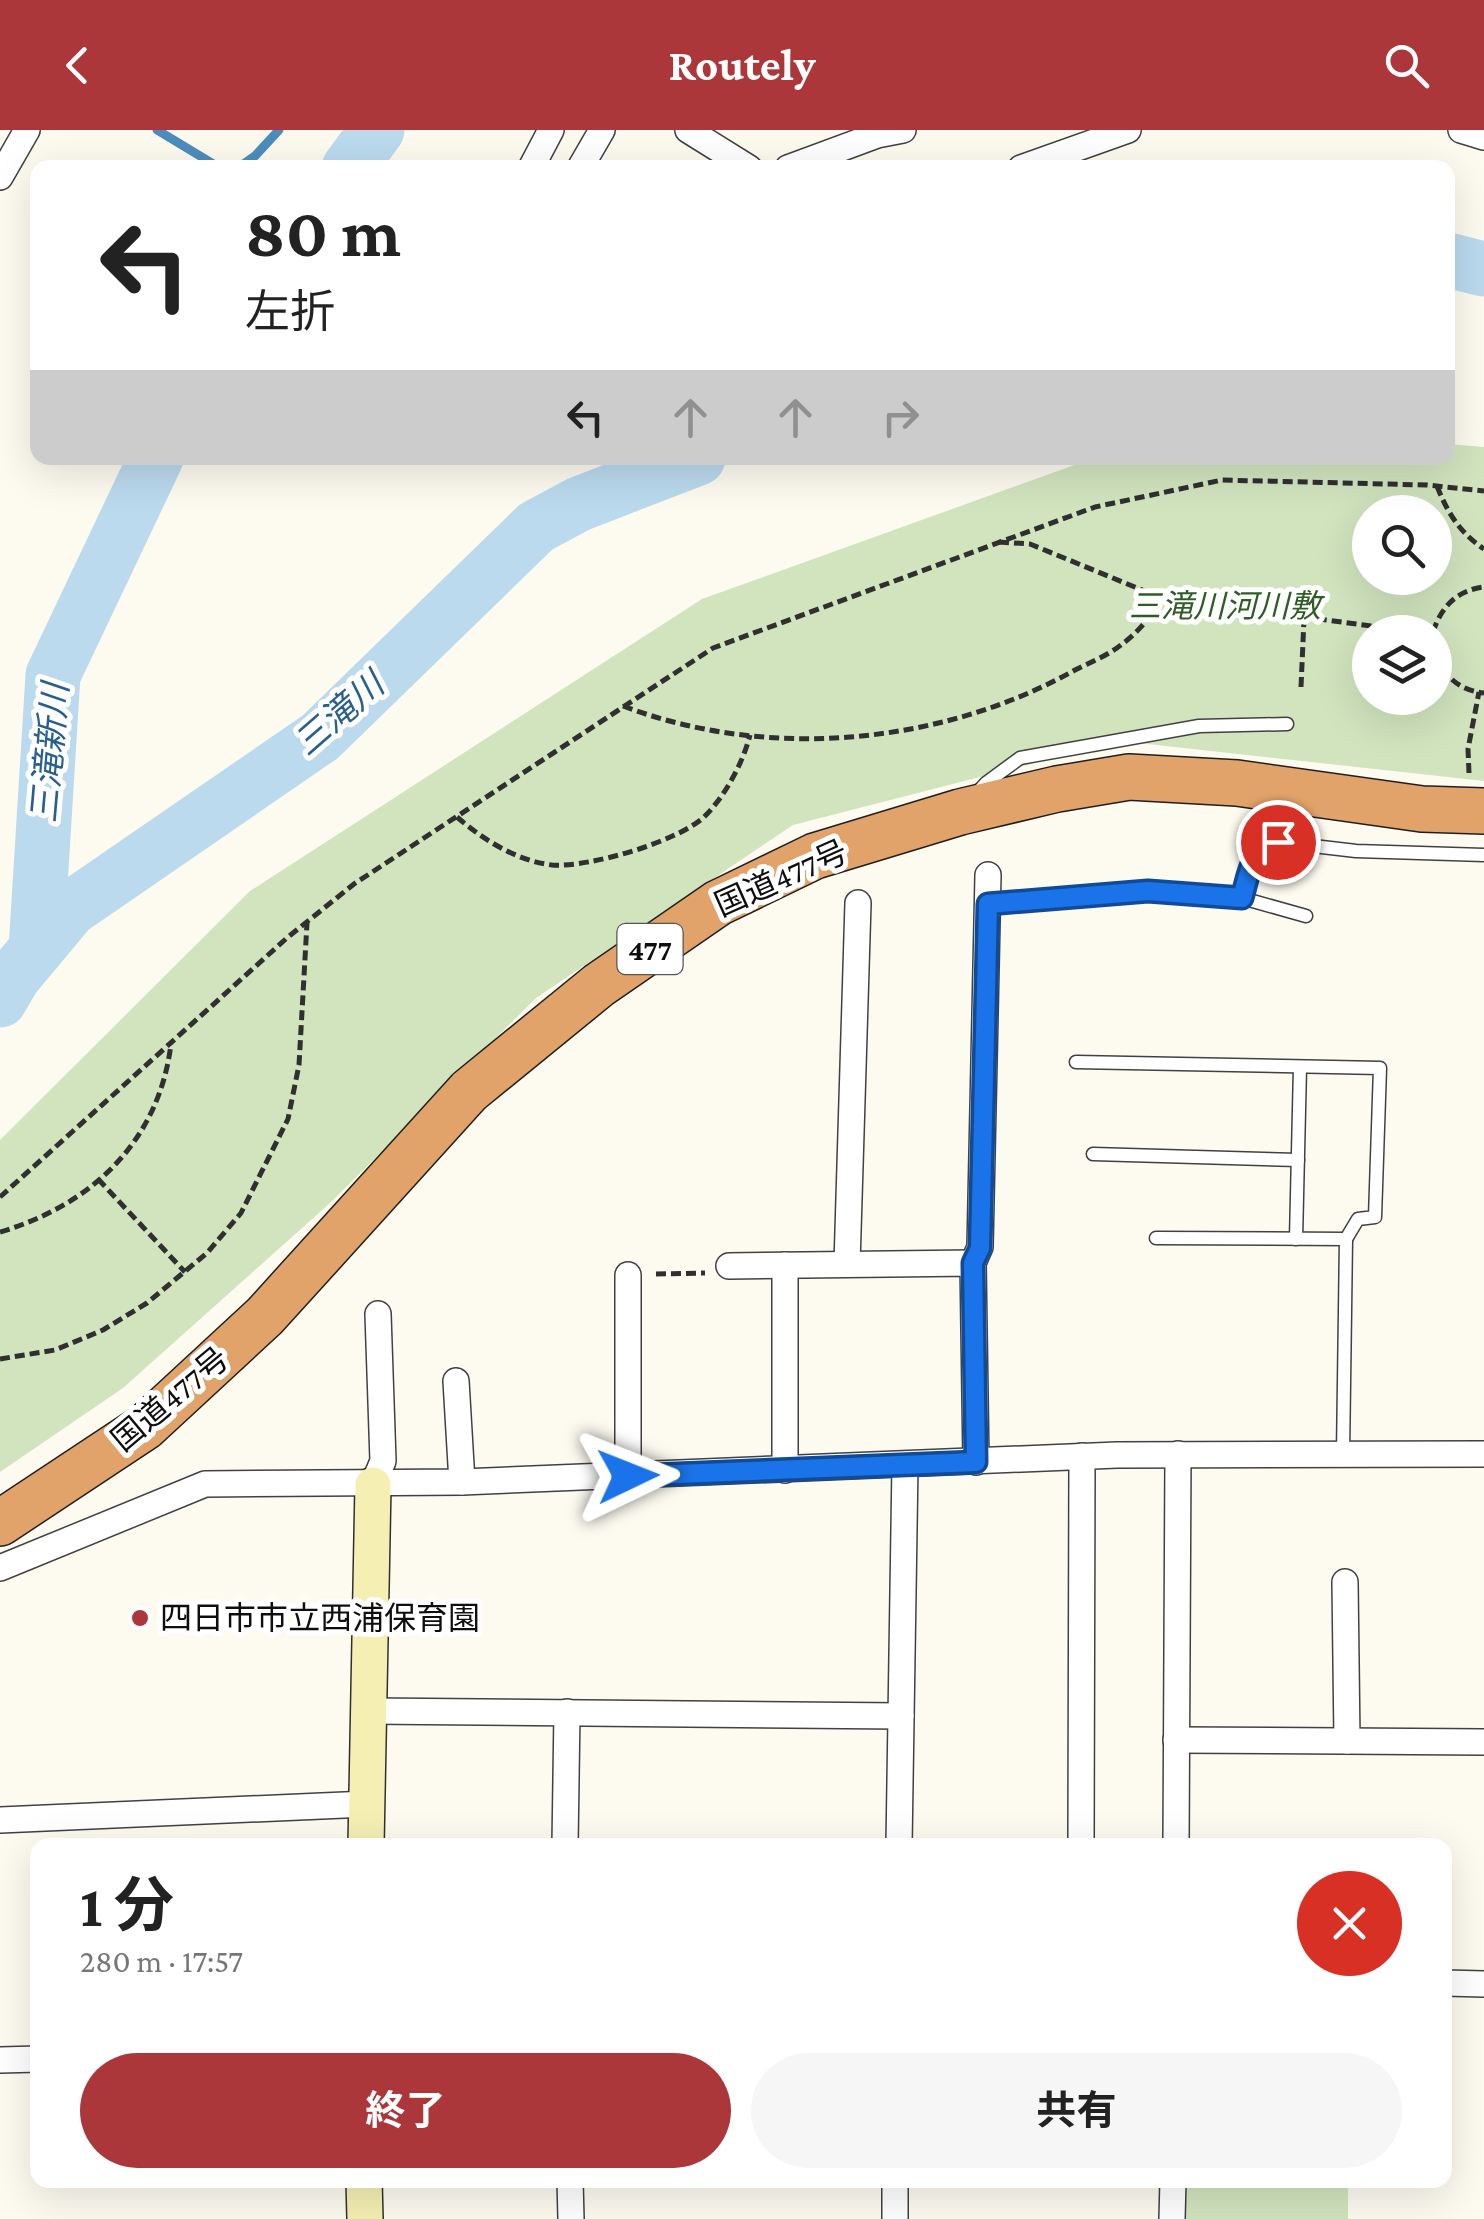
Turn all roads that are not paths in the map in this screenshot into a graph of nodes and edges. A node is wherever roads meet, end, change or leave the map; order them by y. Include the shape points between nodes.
1 (27, 130) edge
2 (551, 130) edge
3 (602, 130) edge
4 (1128, 130) edge
5 (1461, 130) edge
6 (886, 132) edge
7 (704, 134) edge
8 (1484, 137) edge
9 (535, 160) edge
10 (585, 160) edge
11 (738, 160) edge
12 (810, 160) edge
13 (1044, 160) edge
14 (0, 177) edge
15 (1287, 724) dead end
16 (960, 812) junction
17 (1477, 812) edge
18 (1484, 855) edge
19 (988, 875) dead end
20 (1242, 898) junction
21 (858, 903) dead end
22 (988, 904) junction
23 (1306, 916) dead end
24 (1076, 1062) dead end
25 (1300, 1066) junction
26 (1092, 1154) dead end
27 (1298, 1160) junction
28 (1156, 1238) dead end
29 (1296, 1239) junction
30 (1346, 1239) junction
31 (973, 1263) junction
32 (847, 1264) junction
33 (786, 1265) junction
34 (729, 1266) road end
35 (628, 1275) road end
36 (378, 1314) dead end
37 (456, 1381) dead end
38 (1178, 1454) junction
39 (1484, 1454) edge
40 (1344, 1455) junction
41 (1082, 1456) junction
42 (976, 1462) junction
43 (905, 1465) junction
44 (785, 1470) junction
45 (628, 1476) junction
46 (462, 1482) junction
47 (373, 1485) junction
48 (0, 1523) edge
49 (0, 1568) edge
50 (1345, 1582) dead end
51 (369, 1712) junction
52 (566, 1712) junction
53 (901, 1716) junction
54 (1176, 1740) junction
55 (1347, 1741) junction
56 (1484, 1742) edge
57 (367, 1804) junction
58 (0, 1820) edge
59 (366, 1838) edge
60 (566, 1838) edge
61 (900, 1838) edge
62 (1082, 1838) edge
63 (1176, 1838) edge
64 (1452, 1984) edge
65 (1484, 1984) edge
66 (30, 2059) edge
67 (0, 2060) edge
68 (364, 2188) edge
69 (570, 2188) edge
70 (895, 2188) edge
71 (1173, 2188) edge
72 (365, 2219) edge
73 (571, 2219) edge
74 (895, 2219) edge
75 (1172, 2219) edge

1 - 14 street
2 - 9 street
3 - 10 street
4 - 13 street
5 - 8 street
6 - 12 street
7 - 11 street
15 - 16 lane via 1200,726 1020,758
16 - 17 highway, 国道477号 / 477 via 1129,777
16 - 48 highway, 国道477号 / 477 via 815,856 718,903 599,985 469,1091 264,1316 146,1427
18 - 20 lane via 1278,842 1256,854
19 - 22 street
20 - 22 lane via 1148,891
20 - 23 lane
21 - 32 street
22 - 31 street via 980,1248
24 - 25 lane
25 - 27 lane
25 - 30 lane via 1380,1068 1375,1217 1358,1219
26 - 27 lane
27 - 29 lane
28 - 29 lane
29 - 30 lane
30 - 40 lane
31 - 32 street
31 - 42 street
32 - 33 street
33 - 34 street
33 - 44 street
35 - 45 street
36 - 47 street via 384,1461
37 - 46 street
38 - 40 street
38 - 41 street
38 - 54 street
39 - 40 street
41 - 42 street
41 - 62 street
42 - 43 street
43 - 44 street
43 - 53 street
44 - 45 street
45 - 46 street
46 - 47 street
47 - 49 street via 205,1484
47 - 51 street
50 - 55 street
51 - 52 street
51 - 57 street
52 - 53 street
52 - 60 street
53 - 61 street
54 - 55 street
54 - 63 street
55 - 56 street
57 - 58 street
57 - 59 street
64 - 65 street
66 - 67 street
68 - 72 street
69 - 73 street
70 - 74 street
71 - 75 street

